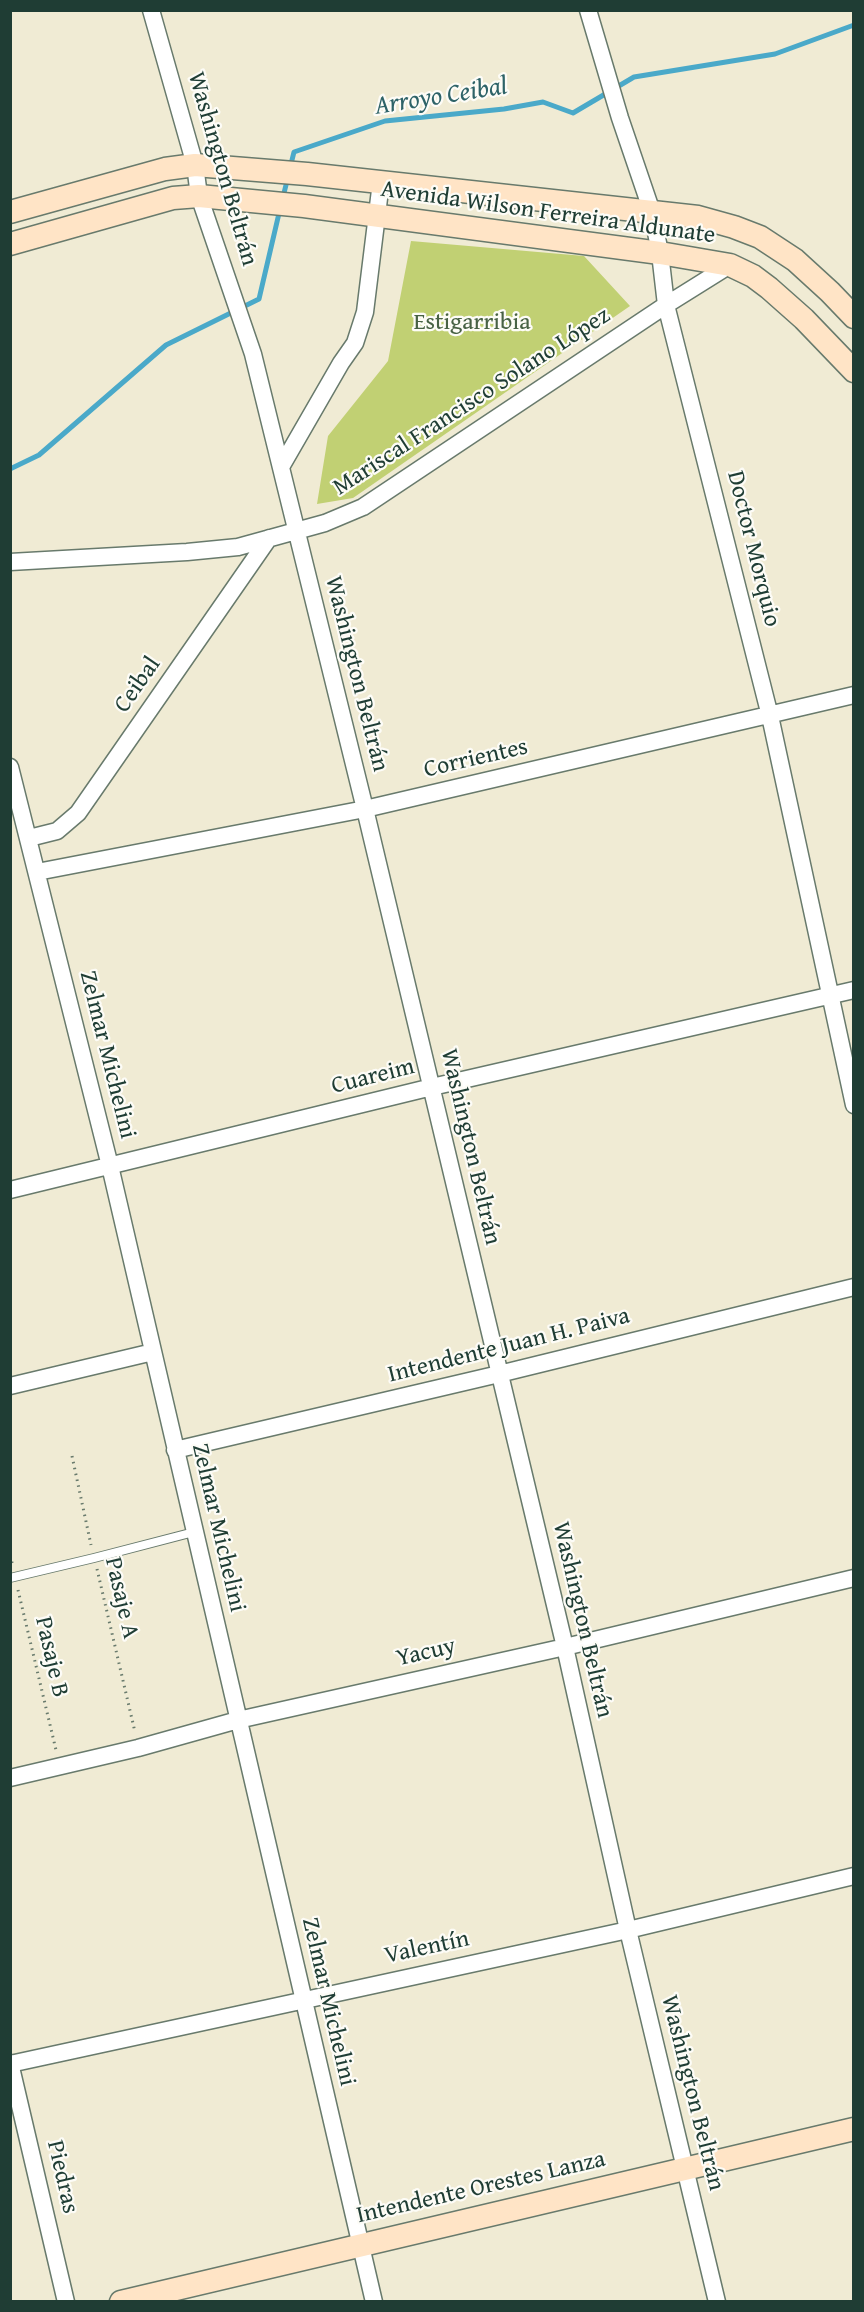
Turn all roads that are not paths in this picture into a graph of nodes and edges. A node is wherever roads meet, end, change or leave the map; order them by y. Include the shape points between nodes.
1 (151, 10) edge
2 (588, 10) edge
3 (195, 165) junction
4 (381, 182) junction
5 (199, 196) junction
6 (10, 212) edge
7 (652, 212) junction
8 (376, 216) junction
9 (10, 244) edge
10 (660, 253) junction
11 (730, 266) junction
12 (666, 305) junction
13 (854, 317) edge
14 (854, 371) edge
15 (281, 467) junction
16 (297, 530) junction
17 (269, 538) junction
18 (10, 562) edge
19 (854, 695) edge
20 (770, 716) junction
21 (10, 767) edge
22 (365, 809) junction
23 (28, 838) junction
24 (37, 872) junction
25 (854, 990) edge
26 (829, 996) junction
27 (432, 1087) junction
28 (854, 1105) edge
29 (110, 1166) junction
30 (10, 1190) edge
31 (854, 1287) edge
32 (153, 1352) junction
33 (499, 1374) junction
34 (10, 1386) edge
35 (175, 1450) junction
36 (194, 1532) junction
37 (13, 1577) edge
38 (854, 1578) edge
39 (565, 1647) junction
40 (238, 1720) junction
41 (10, 1778) edge
42 (854, 1876) edge
43 (628, 1930) junction
44 (303, 1999) junction
45 (11, 2063) edge
46 (854, 2129) edge
47 (686, 2168) junction
48 (359, 2244) junction
49 (66, 2301) edge
50 (121, 2301) edge
51 (374, 2301) edge
52 (717, 2301) edge

1 - 3 street, Washington Beltrán
2 - 7 street, Doctor Morquio
3 - 4 street, Avenida Wilson Ferreira Aldunate
3 - 5 street, Washington Beltrán
3 - 6 street, Avenida Wilson Ferreira Aldunate via 165,169
4 - 7 street, Avenida Wilson Ferreira Aldunate
4 - 8 street
5 - 8 street, Avenida Wilson Ferreira Aldunate
5 - 9 street, Avenida Wilson Ferreira Aldunate via 173,198
5 - 15 street, Washington Beltrán via 253,354
7 - 10 street, Doctor Morquio
7 - 13 street, Avenida Wilson Ferreira Aldunate via 698,218 760,237 795,260
8 - 10 street, Avenida Wilson Ferreira Aldunate
8 - 15 street via 365,312 356,343
10 - 11 street, Avenida Wilson Ferreira Aldunate
10 - 12 street, Doctor Morquio
11 - 12 street, Mariscal Francisco Solano López
11 - 14 street, Avenida Wilson Ferreira Aldunate via 769,288
12 - 16 street, Mariscal Francisco Solano López via 363,507
12 - 20 street, Doctor Morquio
15 - 16 street, Washington Beltrán
16 - 17 street, Mariscal Francisco Solano López
16 - 22 street, Washington Beltrán
17 - 18 street, Mariscal Francisco Solano López via 238,547 187,552
17 - 23 street, Ceibal via 78,813 57,831
19 - 20 street, Corrientes
20 - 22 street, Corrientes
20 - 26 street, Doctor Morquio
21 - 23 street, Zelmar Michelini
22 - 24 street, Corrientes
22 - 27 street, Washington Beltrán
23 - 24 street, Zelmar Michelini
24 - 29 street, Zelmar Michelini
25 - 26 street, Cuareim
26 - 27 street, Cuareim
26 - 28 street, Doctor Morquio
27 - 29 street, Cuareim
27 - 33 street, Washington Beltrán
29 - 30 street, Cuareim
29 - 32 street, Zelmar Michelini
31 - 33 street, Intendente Juan H. Paiva
32 - 34 street
32 - 35 street, Zelmar Michelini
33 - 35 street, Intendente Juan H. Paiva
33 - 39 street, Washington Beltrán
35 - 36 street, Zelmar Michelini
36 - 37 lane
36 - 40 street, Zelmar Michelini
38 - 39 street, Yacuy
39 - 40 street, Yacuy
39 - 43 street, Washington Beltrán
40 - 41 street, Yacuy
40 - 44 street, Zelmar Michelini
42 - 43 street, Valentín
43 - 44 street, Valentín
43 - 47 street, Washington Beltrán
44 - 45 street, Valentín
44 - 48 street, Zelmar Michelini
45 - 49 street, Piedras
46 - 47 street, Intendente Orestes Lanza
47 - 48 street, Intendente Orestes Lanza
47 - 52 street, Washington Beltrán
48 - 50 street, Intendente Orestes Lanza
48 - 51 street, Zelmar Michelini

